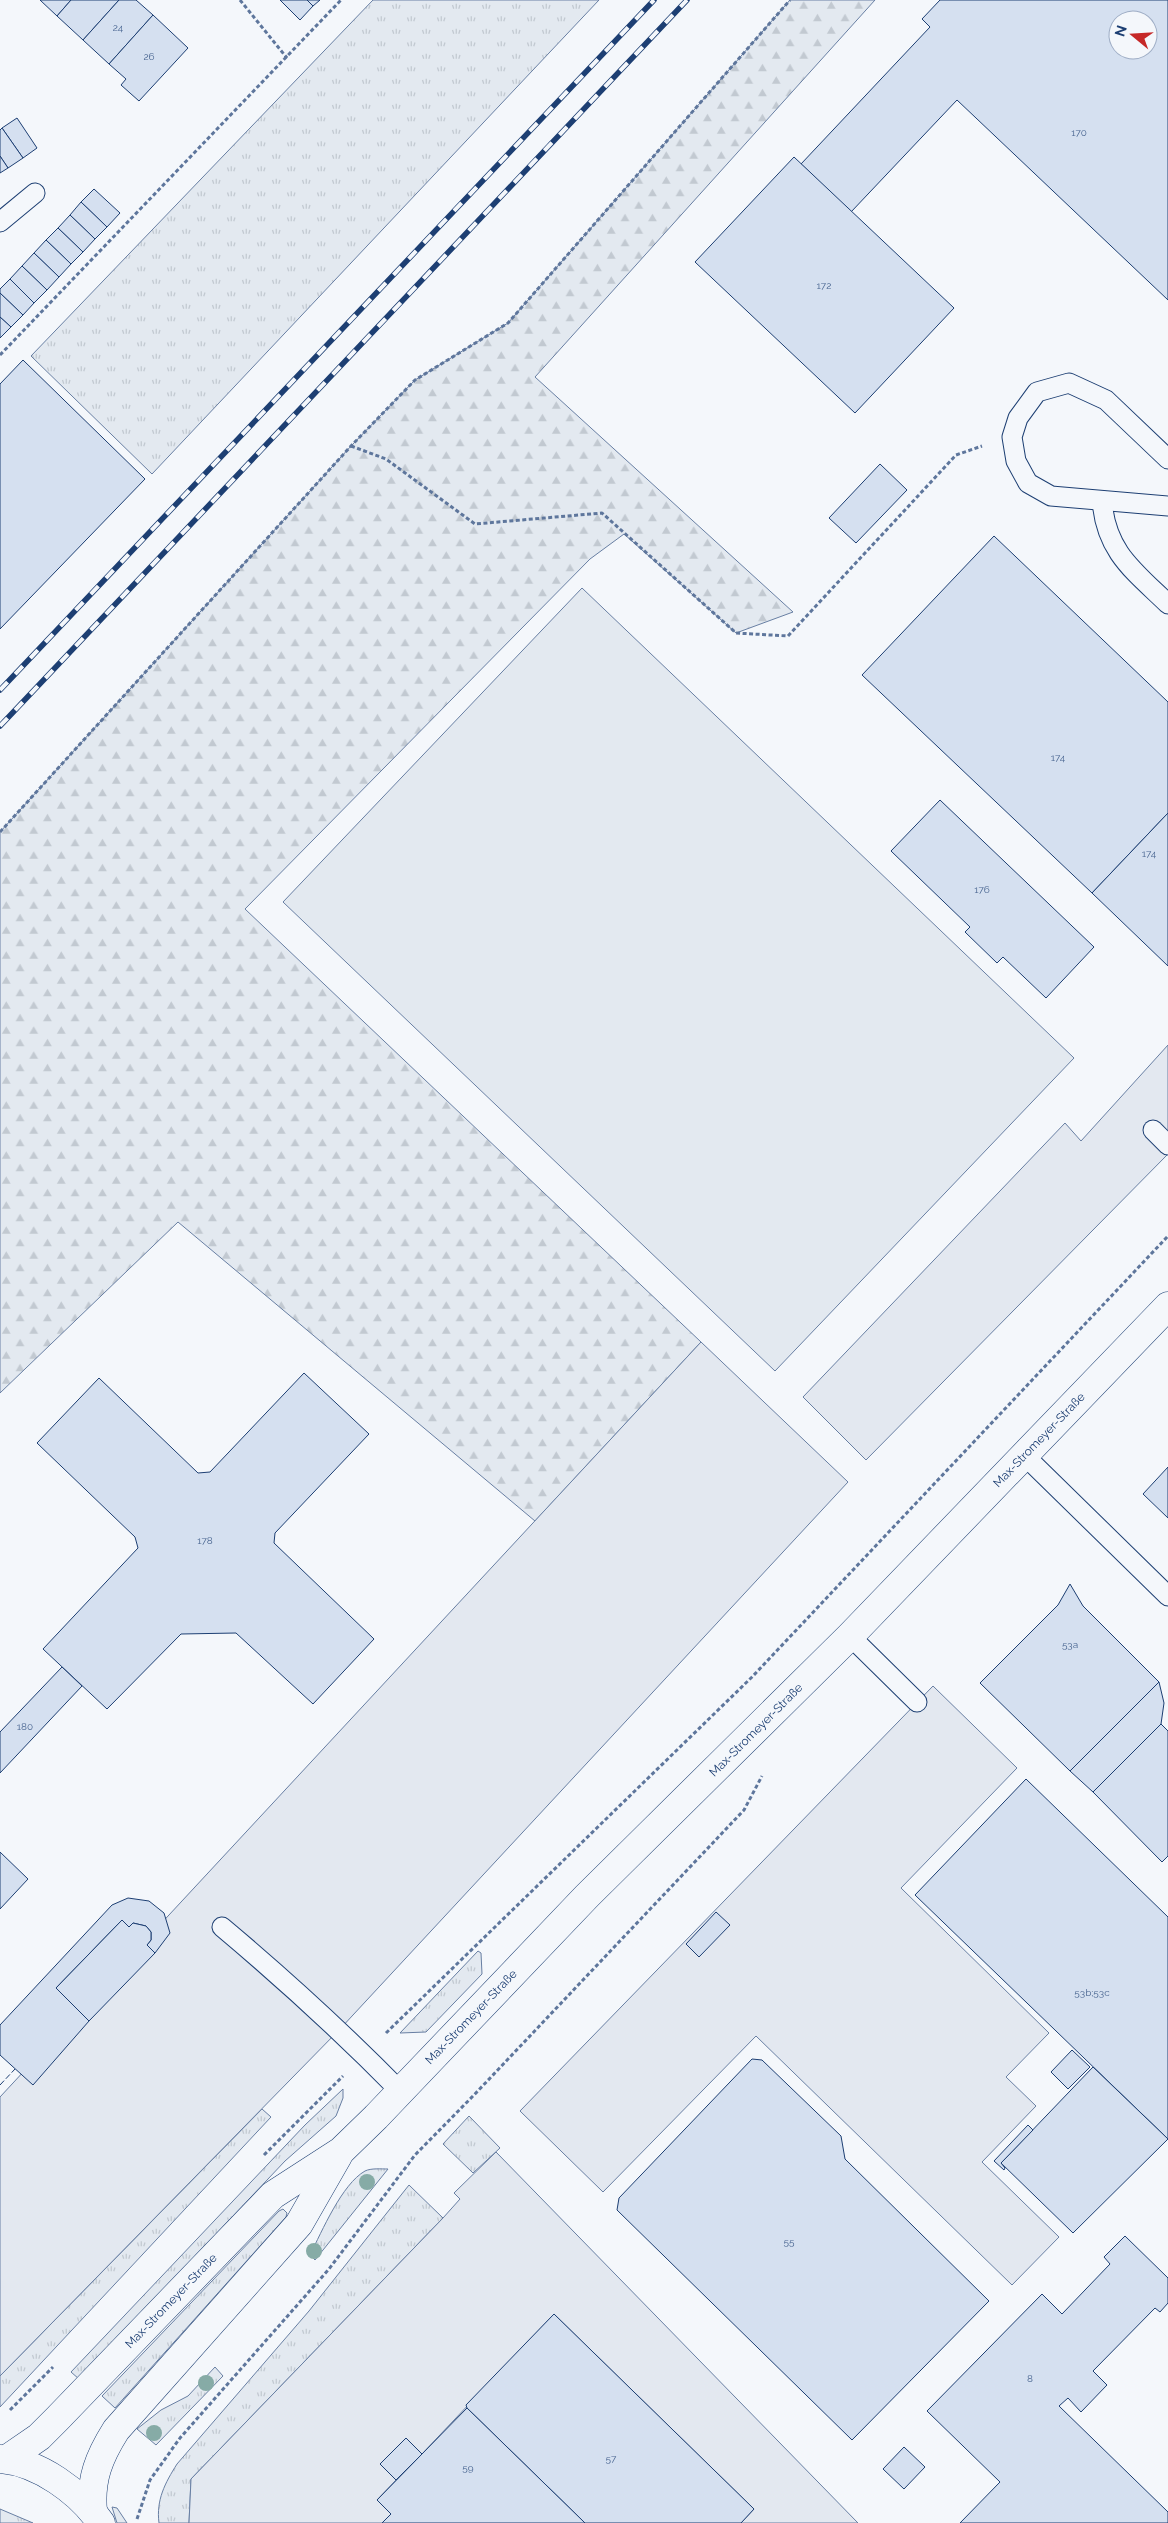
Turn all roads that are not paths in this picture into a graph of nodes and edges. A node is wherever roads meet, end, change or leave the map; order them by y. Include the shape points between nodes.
1 (35, 193) dead end
2 (0, 222) edge
3 (1168, 459) edge
4 (1102, 502) junction
5 (1168, 506) edge
6 (1168, 604) edge
7 (1153, 1130) dead end
8 (1168, 1145) edge
9 (1168, 1306) edge
10 (1024, 1455) junction
11 (1168, 1596) edge
12 (850, 1636) junction
13 (917, 1702) dead end
14 (222, 1927) dead end
15 (400, 2091) junction
16 (341, 2151) junction
17 (3, 2459) edge
18 (97, 2517) edge

1 - 2 lane
3 - 4 lane via 1106,400 1069,383 1037,392 1018,418 1012,437 1016,461 1028,483 1051,496
4 - 5 lane
4 - 6 lane via 1104,523 1114,548
7 - 8 lane
9 - 10 street, Max-Stromeyer-Straße
10 - 11 lane
10 - 12 street, Max-Stromeyer-Straße
12 - 13 lane
12 - 15 street, Max-Stromeyer-Straße via 587,1896
14 - 15 lane via 297,1990
15 - 16 street, Max-Stromeyer-Straße
16 - 17 street, Max-Stromeyer-Straße via 273,2195 39,2437
16 - 18 street, Max-Stromeyer-Straße via 299,2224 116,2430 101,2453 94,2473 91,2493
17 - 18 street via 39,2471 67,2488

